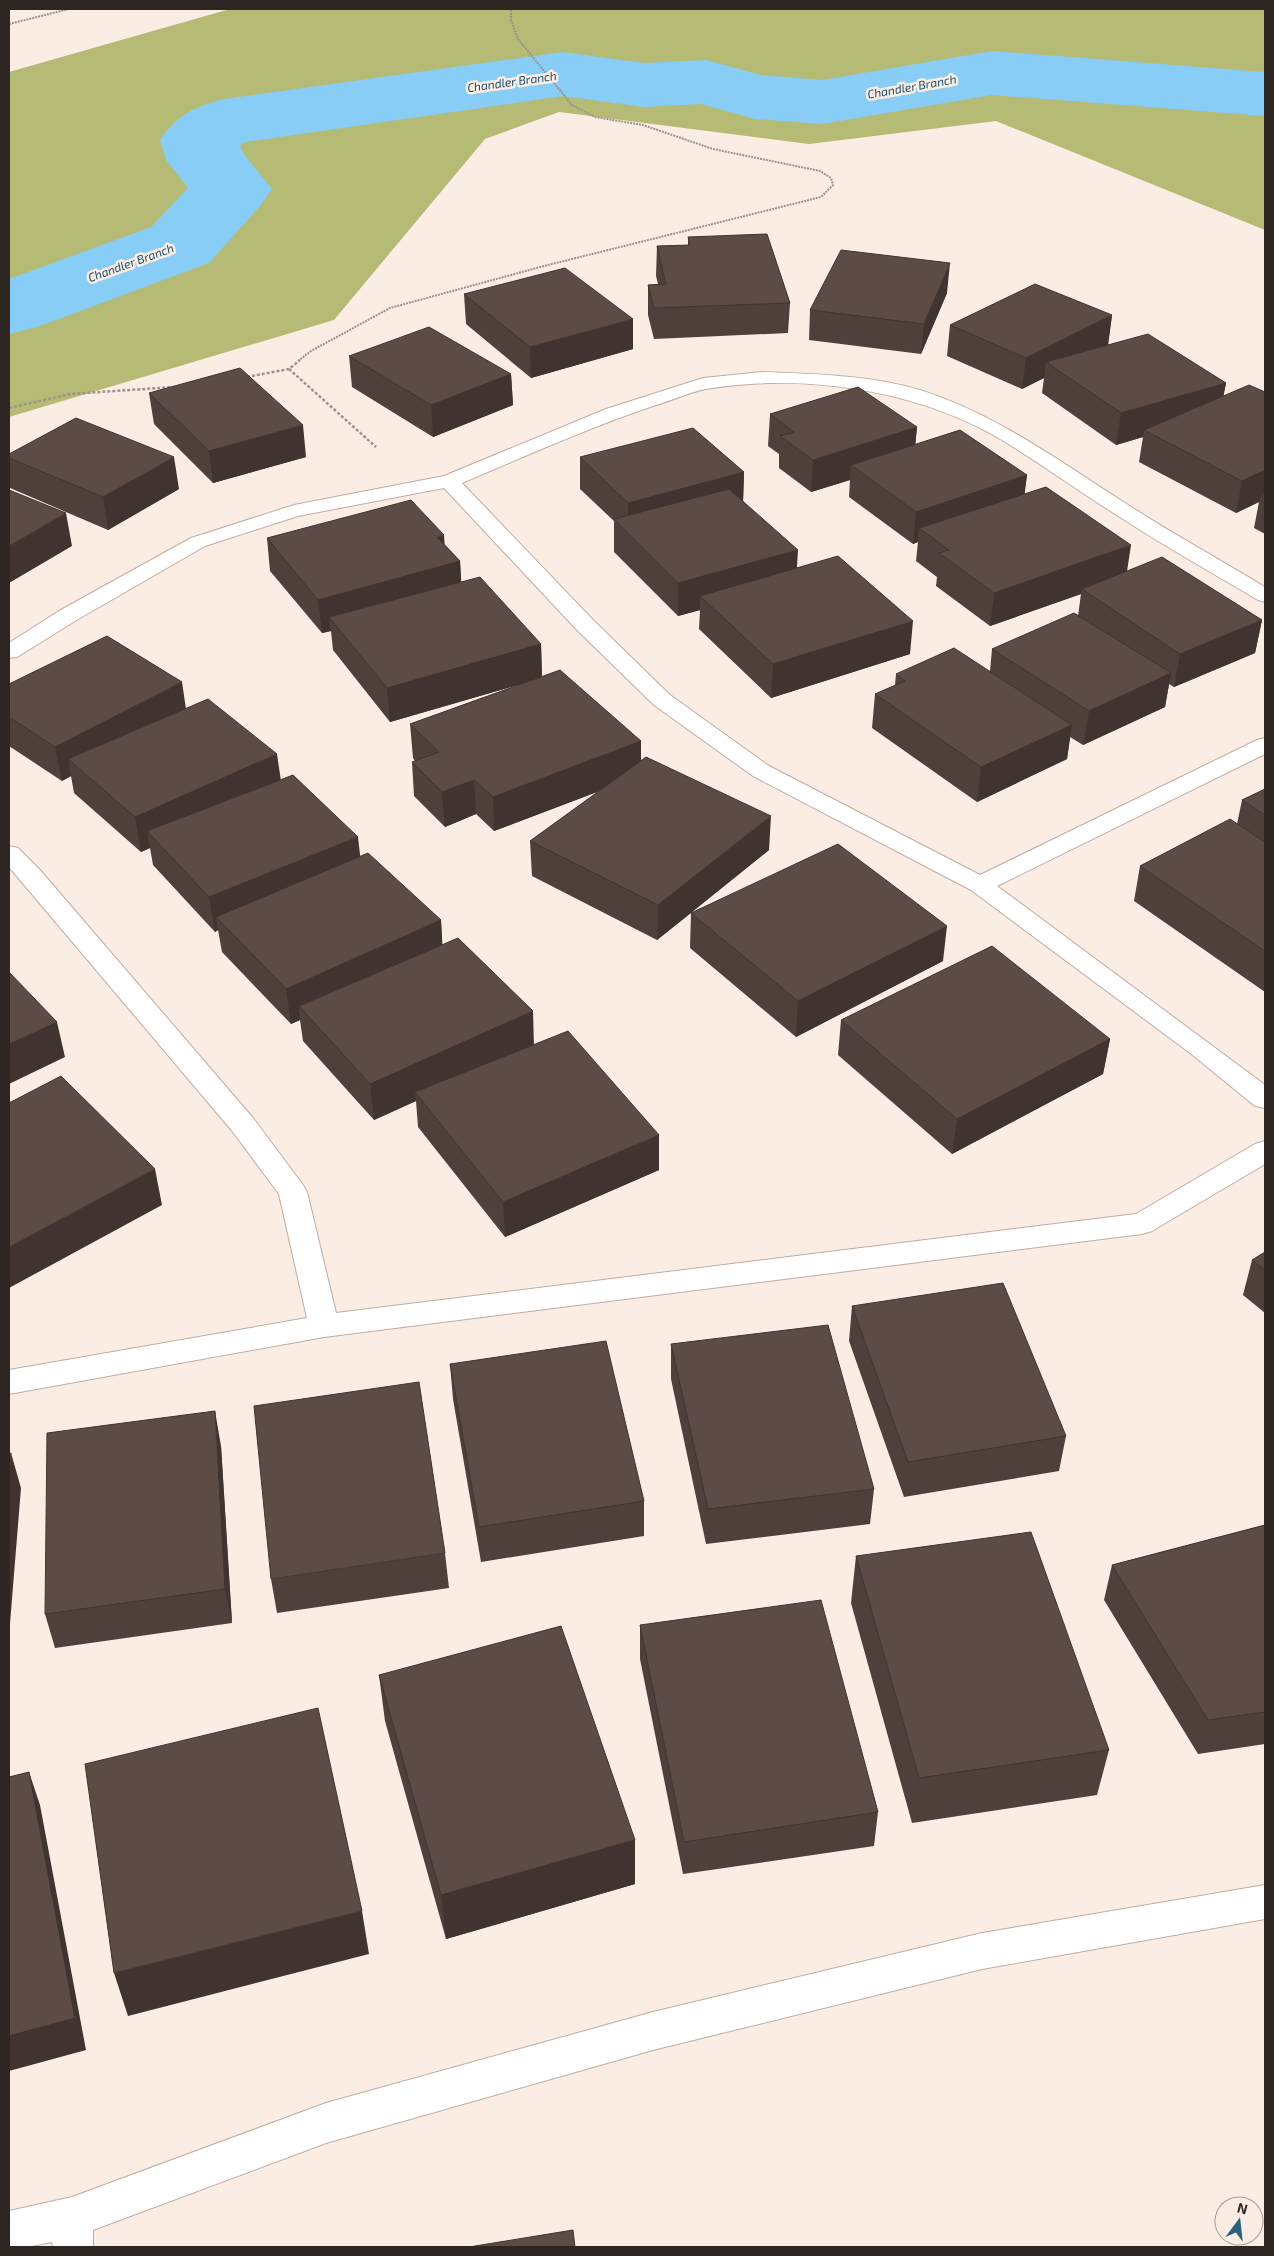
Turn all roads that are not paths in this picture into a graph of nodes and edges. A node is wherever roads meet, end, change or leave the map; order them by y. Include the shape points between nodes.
1 (450, 481) junction
2 (1265, 596) edge
3 (9, 652) edge
4 (1265, 745) edge
5 (9, 853) edge
6 (980, 885) junction
7 (1265, 1099) edge
8 (1265, 1151) edge
9 (324, 1326) junction
10 (9, 1382) edge
11 (1264, 1904) edge
12 (9, 2231) edge
13 (72, 2232) edge

1 - 2 lane via 613,414 703,384 762,378 865,385 913,394 958,410 1002,432 1120,509
1 - 3 lane via 294,510 198,542
1 - 6 lane via 585,625 662,700 761,771
4 - 6 lane
5 - 9 lane via 32,874 243,1125 293,1192
6 - 7 lane via 1200,1047
8 - 9 lane via 1142,1224
9 - 10 lane
11 - 13 lane via 982,1951 652,2031 326,2123
12 - 13 lane

